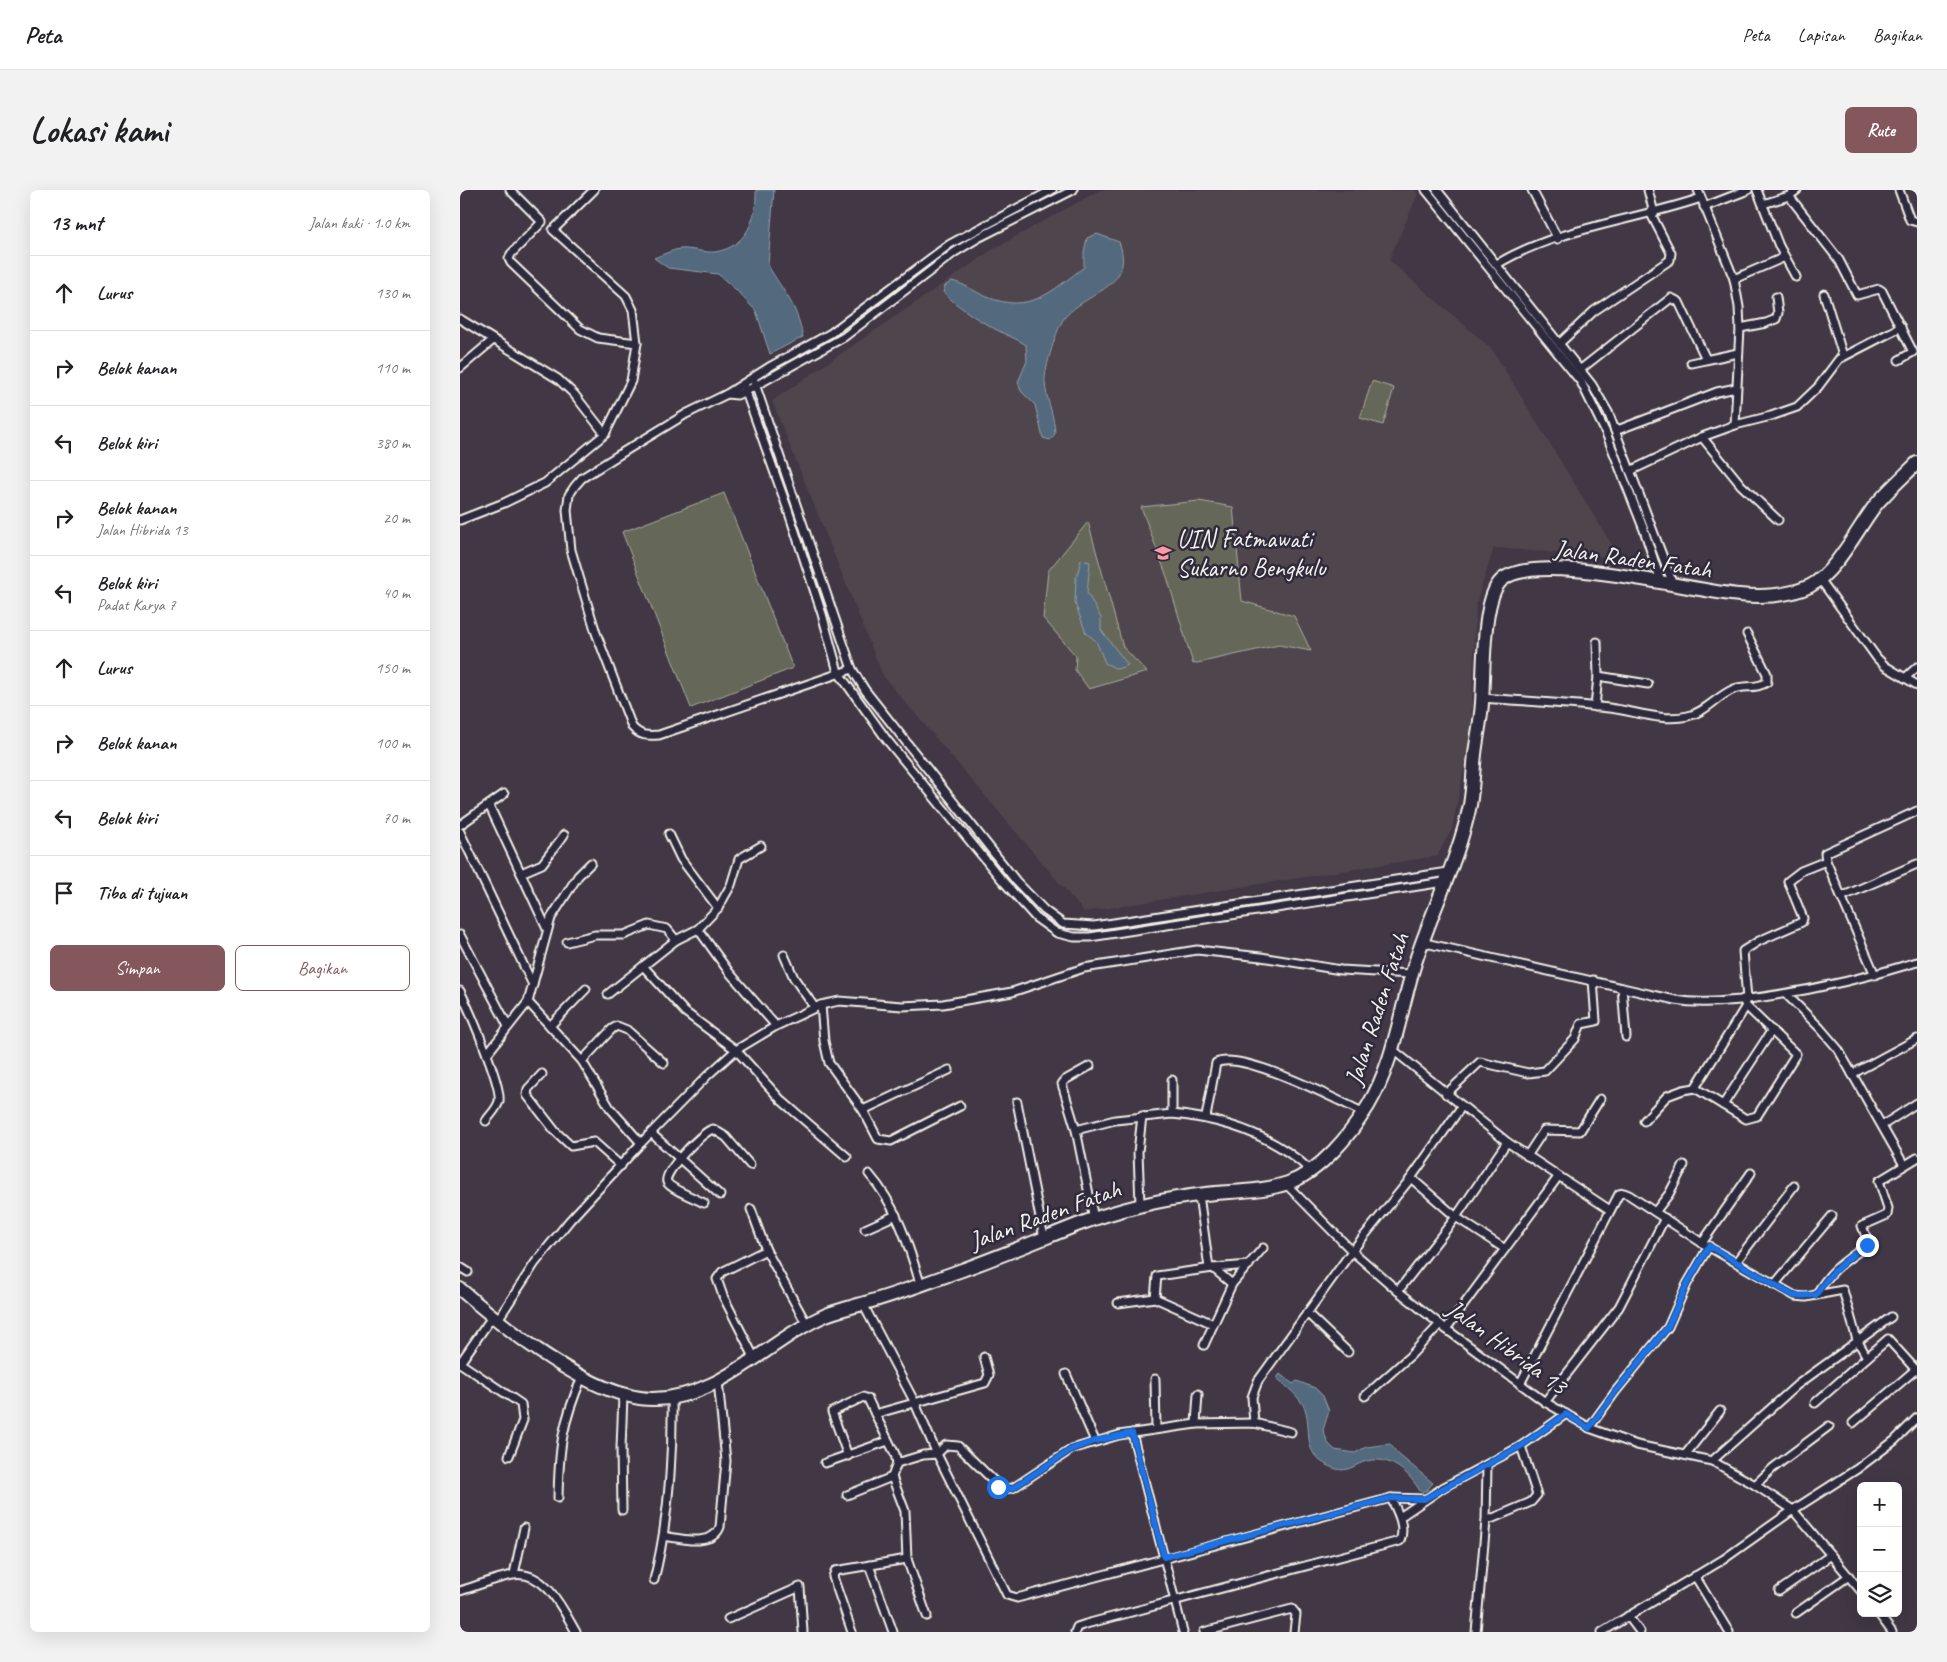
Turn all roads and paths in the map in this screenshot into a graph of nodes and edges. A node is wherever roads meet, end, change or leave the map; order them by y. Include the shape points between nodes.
1 (511, 190) edge
2 (594, 190) edge
3 (1052, 190) edge
4 (1073, 190) edge
5 (1426, 190) edge
6 (1438, 190) edge
7 (1532, 190) edge
8 (1648, 190) edge
9 (1698, 190) edge
10 (1748, 190) edge
11 (1757, 190) edge
12 (1797, 190) edge
13 (1898, 190) edge
14 (1789, 196) junction
15 (1701, 198) junction
16 (1763, 204) junction
17 (1704, 206) junction
18 (1652, 213) junction
19 (542, 222) junction
20 (1917, 222) edge
21 (553, 230) junction
22 (1558, 238) junction
23 (1785, 257) junction
24 (1497, 264) junction
25 (1796, 277) dead end
26 (1734, 279) junction
27 (1506, 284) junction
28 (1824, 294) dead end
29 (1776, 297) dead end
30 (867, 306) junction
31 (873, 314) junction
32 (460, 320) edge
33 (1901, 327) junction
34 (1740, 328) junction
35 (493, 340) junction
36 (637, 343) junction
37 (1560, 343) junction
38 (1738, 353) junction
39 (1843, 356) junction
40 (1706, 359) junction
41 (1899, 360) dead end
42 (1692, 363) dead end
43 (460, 368) edge
44 (1581, 369) junction
45 (753, 378) junction
46 (757, 386) junction
47 (744, 388) junction
48 (1736, 388) junction
49 (1735, 425) junction
50 (1614, 429) junction
51 (1605, 430) junction
52 (605, 434) junction
53 (1702, 438) junction
54 (1917, 463) edge
55 (1630, 471) junction
56 (460, 520) edge
57 (1778, 520) dead end
58 (1820, 579) junction
59 (1667, 584) junction
60 (1747, 634) dead end
61 (1596, 642) dead end
62 (1917, 667) edge
63 (852, 668) junction
64 (838, 672) junction
65 (1598, 676) junction
66 (1905, 678) junction
67 (1648, 684) dead end
68 (1917, 685) edge
69 (1482, 698) junction
70 (1595, 707) junction
71 (504, 794) dead end
72 (488, 805) junction
73 (1917, 811) edge
74 (460, 825) edge
75 (460, 832) edge
76 (669, 834) dead end
77 (564, 835) dead end
78 (760, 846) dead end
79 (1826, 861) junction
80 (591, 863) dead end
81 (1917, 864) edge
82 (521, 873) junction
83 (1446, 877) junction
84 (1399, 879) junction
85 (1400, 889) junction
86 (1841, 897) junction
87 (718, 908) junction
88 (547, 929) junction
89 (698, 929) junction
90 (460, 935) edge
91 (676, 940) junction
92 (567, 942) dead end
93 (1422, 942) junction
94 (784, 956) dead end
95 (1917, 962) edge
96 (644, 966) junction
97 (1411, 974) junction
98 (1875, 975) junction
99 (1593, 980) junction
100 (533, 984) junction
101 (1622, 988) junction
102 (586, 989) dead end
103 (460, 991) edge
104 (608, 994) dead end
105 (1786, 994) junction
106 (528, 1002) junction
107 (1745, 1002) junction
108 (818, 1007) junction
109 (508, 1026) junction
110 (550, 1026) junction
111 (776, 1026) junction
112 (1772, 1030) junction
113 (1626, 1037) dead end
114 (1917, 1040) edge
115 (1392, 1049) junction
116 (736, 1050) junction
117 (487, 1054) junction
118 (582, 1061) junction
119 (664, 1063) dead end
120 (1090, 1066) dead end
121 (949, 1070) dead end
122 (542, 1074) dead end
123 (1852, 1074) junction
124 (1172, 1080) dead end
125 (1695, 1088) junction
126 (1446, 1094) junction
127 (1600, 1098) dead end
128 (1017, 1102) dead end
129 (1917, 1103) edge
130 (1723, 1105) junction
131 (960, 1106) dead end
132 (1462, 1106) junction
133 (863, 1110) junction
134 (1364, 1113) junction
135 (1172, 1114) junction
136 (1142, 1116) junction
137 (1206, 1117) junction
138 (486, 1121) dead end
139 (1644, 1121) dead end
140 (1883, 1125) junction
141 (1076, 1130) junction
142 (651, 1133) junction
143 (1507, 1142) junction
144 (641, 1143) junction
145 (1528, 1156) junction
146 (847, 1157) dead end
147 (680, 1158) junction
148 (1917, 1159) edge
149 (750, 1165) dead end
150 (1684, 1165) dead end
151 (1904, 1165) junction
152 (620, 1166) junction
153 (1310, 1170) junction
154 (1751, 1172) dead end
155 (869, 1174) dead end
156 (1558, 1177) junction
157 (1411, 1178) junction
158 (1286, 1184) junction
159 (1794, 1186) dead end
160 (720, 1195) dead end
161 (1199, 1195) junction
162 (704, 1203) dead end
163 (1140, 1204) junction
164 (751, 1209) dead end
165 (1610, 1210) junction
166 (1656, 1212) junction
167 (896, 1215) junction
168 (1832, 1216) dead end
169 (1456, 1217) junction
170 (1666, 1218) junction
171 (1094, 1219) junction
172 (865, 1229) dead end
173 (1044, 1238) junction
174 (1706, 1244) junction
175 (1264, 1248) dead end
176 (1505, 1249) junction
177 (766, 1250) junction
178 (1352, 1251) junction
179 (1736, 1262) junction
180 (1249, 1265) junction
181 (460, 1267) edge
182 (1211, 1268) junction
183 (468, 1272) dead end
184 (920, 1283) junction
185 (1232, 1284) junction
186 (1774, 1285) junction
187 (460, 1289) edge
188 (1398, 1291) junction
189 (1816, 1295) junction
190 (1155, 1298) junction
191 (1118, 1303) dead end
192 (863, 1304) junction
193 (1307, 1313) junction
194 (1891, 1317) dead end
195 (495, 1319) junction
196 (1213, 1324) junction
197 (806, 1325) junction
198 (1443, 1327) junction
199 (1857, 1340) junction
200 (1204, 1345) dead end
201 (1348, 1352) dead end
202 (754, 1357) junction
203 (984, 1357) dead end
204 (1867, 1357) junction
205 (460, 1363) edge
206 (1916, 1370) edge
207 (1066, 1374) dead end
208 (582, 1377) junction
209 (1156, 1379) dead end
210 (718, 1381) junction
211 (1520, 1384) junction
212 (1198, 1394) dead end
213 (623, 1396) junction
214 (1365, 1396) dead end
215 (672, 1398) junction
216 (914, 1401) junction
217 (1545, 1402) junction
218 (1815, 1403) dead end
219 (1720, 1411) dead end
220 (875, 1414) junction
221 (1566, 1414) junction
222 (1917, 1418) edge
223 (1254, 1423) junction
224 (1853, 1423) dead end
225 (1196, 1424) junction
226 (1829, 1426) dead end
227 (1589, 1428) junction
228 (1156, 1430) junction
229 (1291, 1432) dead end
230 (1132, 1433) junction
231 (888, 1441) junction
232 (1095, 1441) junction
233 (1521, 1446) junction
234 (937, 1454) junction
235 (1685, 1455) junction
236 (510, 1456) dead end
237 (848, 1456) junction
238 (1712, 1461) junction
239 (825, 1463) dead end
240 (897, 1463) junction
241 (1487, 1466) junction
242 (892, 1477) junction
243 (1755, 1485) junction
244 (847, 1495) dead end
245 (558, 1498) dead end
246 (1391, 1498) junction
247 (1424, 1499) junction
248 (622, 1510) dead end
249 (1793, 1510) junction
250 (1400, 1517) junction
251 (1486, 1521) junction
252 (524, 1528) dead end
253 (664, 1536) junction
254 (1831, 1554) junction
255 (1164, 1557) junction
256 (907, 1559) junction
257 (869, 1565) junction
258 (514, 1574) junction
259 (1695, 1576) junction
260 (1850, 1576) junction
261 (654, 1580) dead end
262 (1857, 1586) edge
263 (460, 1591) edge
264 (1778, 1591) dead end
265 (1174, 1601) junction
266 (1796, 1613) dead end
267 (927, 1616) dead end
268 (1628, 1616) junction
269 (1881, 1617) edge
270 (728, 1619) dead end
271 (576, 1632) edge
272 (802, 1632) edge
273 (852, 1632) edge
274 (894, 1632) edge
275 (1074, 1632) edge
276 (1183, 1632) edge
277 (1204, 1632) edge
278 (1294, 1632) edge
279 (1476, 1632) edge
280 (1602, 1632) edge
281 (1640, 1632) edge
282 (1728, 1632) edge
283 (1892, 1632) edge

1 - 19 street
2 - 21 street
3 - 30 street via 950,244
4 - 31 street via 978,238
5 - 27 street
6 - 24 street
7 - 22 street
8 - 18 street
9 - 15 street
10 - 17 street
11 - 16 street
12 - 14 street
13 - 20 street via 1910,220
14 - 16 street
14 - 33 street via 1840,260 1857,295 1882,290
15 - 17 street
15 - 18 street
16 - 23 street
17 - 26 street
18 - 22 street via 1600,223
18 - 37 street via 1671,253 1670,260 1594,311
19 - 21 street
19 - 36 street via 511,254 511,263 580,329 598,338
21 - 36 street via 626,296 633,310
22 - 24 street
23 - 25 street
23 - 26 street
24 - 27 street
26 - 34 street
27 - 37 street
27 - 51 street via 1581,382
28 - 39 street
29 - 34 street via 1776,319
30 - 31 street
30 - 45 street via 831,333
31 - 46 street via 825,348
32 - 35 street
33 - 39 street
33 - 41 street via 1913,352
34 - 38 street
35 - 43 street
35 - 52 street via 566,386
36 - 52 street via 631,381
37 - 44 street
38 - 40 street
38 - 48 street
39 - 49 street via 1797,407
40 - 42 street
40 - 44 street via 1679,302 1671,298
44 - 50 street
45 - 46 street
45 - 47 street
46 - 47 street
46 - 63 street
47 - 64 street via 819,604
47 - 64 street via 686,414 625,450 582,478 569,496 567,520 574,557 596,633 632,727 642,735 659,735
48 - 49 street
48 - 50 street
49 - 53 street
50 - 51 street
50 - 55 street
51 - 59 street
52 - 56 street via 545,483
53 - 55 street
53 - 57 street via 1741,485
54 - 58 highway, Jalan Raden Fatah via 1877,504
55 - 59 street
58 - 59 highway, Jalan Raden Fatah via 1806,588 1757,596
58 - 66 street via 1877,658
59 - 69 highway, Jalan Raden Fatah via 1570,570 1512,572 1496,586 1490,606
60 - 70 street via 1767,674 1764,684 1725,693 1706,709 1686,717 1670,719
61 - 65 street
62 - 66 street
63 - 64 street
63 - 84 street via 898,734 1016,881 1063,924 1094,926
64 - 85 street via 887,740 1002,880 1036,918 1057,933 1090,937
65 - 67 street
65 - 70 street
66 - 68 street
69 - 70 street
69 - 83 highway, Jalan Raden Fatah via 1470,804
71 - 72 street
72 - 74 street
72 - 82 street
73 - 79 street via 1827,850
75 - 100 street
76 - 87 street via 681,859
77 - 82 street via 542,864
78 - 87 street via 736,863 731,885
79 - 86 street
79 - 107 street via 1801,871 1788,881 1802,922 1743,951
80 - 88 street via 559,904
81 - 86 street
82 - 88 street
83 - 84 street
83 - 85 street
83 - 93 highway, Jalan Raden Fatah
84 - 85 street
86 - 98 street
87 - 89 street
88 - 100 street
89 - 91 street
89 - 111 street via 729,972
90 - 109 street
91 - 92 street via 667,929 649,925 624,935 595,935
91 - 96 street
93 - 97 highway, Jalan Raden Fatah
93 - 99 street
94 - 108 street via 794,978
95 - 98 street
96 - 104 street
96 - 116 street via 685,1012
97 - 108 street via 1341,970 1197,950 1084,968 1012,992 943,1004 902,1006 838,1001
97 - 115 highway, Jalan Raden Fatah
98 - 105 street
99 - 101 street
99 - 126 street via 1596,1021 1581,1024 1574,1039 1545,1071 1528,1073 1480,1062
100 - 106 street
101 - 107 street via 1689,1003
101 - 113 street
102 - 110 street
103 - 117 street
105 - 107 street
105 - 123 street via 1832,1040
106 - 109 street
106 - 110 street
107 - 112 street
107 - 125 street
108 - 111 street
108 - 133 street via 829,1063
109 - 117 street
110 - 118 street
111 - 116 street
112 - 130 street
112 - 130 street via 1796,1054 1764,1106 1757,1116 1749,1119
114 - 123 street
115 - 126 street
115 - 134 highway, Jalan Raden Fatah via 1384,1076
116 - 142 street
116 - 146 street via 781,1100
117 - 138 street via 499,1096 497,1106
118 - 119 street via 617,1026 627,1030
118 - 144 street via 610,1108
120 - 141 street via 1062,1084
121 - 133 street
122 - 152 street via 529,1087 527,1095 555,1131 571,1146 594,1142
123 - 140 street
124 - 135 street
125 - 130 street
125 - 139 street via 1673,1093
126 - 132 street
127 - 145 street via 1580,1131 1544,1130
128 - 173 street
129 - 140 street
131 - 133 street via 891,1142 878,1139
132 - 143 street
132 - 157 street
134 - 137 street via 1284,1076 1226,1061 1216,1063
134 - 153 highway, Jalan Raden Fatah via 1345,1137
135 - 136 street
135 - 137 street
136 - 141 street
136 - 163 street via 1138,1152
137 - 153 street via 1247,1129 1298,1159
140 - 151 street
141 - 171 street
142 - 144 street
142 - 147 street
143 - 145 street
143 - 169 street
144 - 152 street
145 - 156 street
147 - 149 street via 713,1129 726,1136
147 - 160 street
147 - 162 street via 667,1174 667,1182
148 - 151 street
150 - 166 street
151 - 189 street via 1879,1181 1889,1212 1862,1226 1869,1244 1842,1262 1826,1278
152 - 195 street via 535,1262
153 - 158 highway, Jalan Raden Fatah
154 - 174 street
155 - 167 street
156 - 165 street
156 - 176 street
157 - 169 street
157 - 178 street
158 - 161 highway, Jalan Raden Fatah
158 - 178 street, Jalan Hibrida 13
159 - 179 street
161 - 163 highway, Jalan Raden Fatah
161 - 182 street
163 - 171 highway, Jalan Raden Fatah
164 - 177 street
165 - 166 street via 1618,1194 1624,1193
165 - 211 street
166 - 170 street
167 - 172 street
167 - 184 street
168 - 186 street
169 - 176 street
169 - 188 street
170 - 174 street
170 - 217 street via 1619,1307
171 - 173 highway, Jalan Raden Fatah
173 - 184 highway, Jalan Raden Fatah
174 - 179 street
174 - 227 street via 1668,1327
175 - 180 street
176 - 198 street
177 - 197 street
177 - 202 street via 722,1272 717,1279 722,1296
178 - 188 street, Jalan Hibrida 13
178 - 193 street
179 - 186 street
180 - 182 street
180 - 185 street
181 - 183 street
182 - 185 street
182 - 190 street via 1158,1275
184 - 192 highway, Jalan Raden Fatah
185 - 196 street
186 - 189 street via 1794,1296
187 - 195 highway, Jalan Raden Fatah
188 - 198 street, Jalan Hibrida 13
189 - 199 street via 1843,1290
190 - 191 street
190 - 196 street
192 - 197 highway, Jalan Raden Fatah
192 - 216 street
193 - 201 street
193 - 223 street via 1254,1387
194 - 199 street
195 - 205 street
195 - 208 highway, Jalan Raden Fatah
196 - 200 street
197 - 202 highway, Jalan Raden Fatah
198 - 211 street, Jalan Hibrida 13
198 - 214 street
199 - 204 street
199 - 238 street via 1797,1385
202 - 210 highway, Jalan Raden Fatah
203 - 216 street via 989,1375 985,1383
204 - 206 street via 1888,1340
204 - 218 street
205 - 236 street via 521,1404 523,1420
206 - 224 street
207 - 232 street
208 - 213 highway, Jalan Raden Fatah
208 - 245 street via 564,1426
209 - 228 street
210 - 215 highway, Jalan Raden Fatah
210 - 253 street via 726,1461 718,1533 711,1538 696,1540
211 - 217 street, Jalan Hibrida 13
212 - 225 street
213 - 215 highway, Jalan Raden Fatah
213 - 248 street
215 - 253 street via 673,1460
216 - 220 street
216 - 234 street
217 - 221 street, Jalan Hibrida 13
219 - 235 street
220 - 231 street
220 - 237 street via 868,1399 863,1397 832,1412
221 - 227 street, Jalan Hibrida 13
221 - 233 street
222 - 249 street via 1894,1441 1857,1469
223 - 225 street
223 - 229 street
225 - 228 street
226 - 243 street
227 - 235 street, Jalan Hibrida 13 via 1637,1445
228 - 230 street
230 - 232 street
230 - 255 street
231 - 237 street
231 - 240 street
232 - 234 street via 1072,1449 1007,1490 998,1487 958,1446 946,1445
233 - 241 street
233 - 251 street via 1537,1495 1531,1502
234 - 240 street
234 - 255 street via 1007,1595 1011,1597
235 - 238 street, Jalan Hibrida 13
237 - 239 street
238 - 243 street, Jalan Hibrida 13
240 - 242 street
241 - 247 street
241 - 251 street
242 - 244 street
242 - 256 street via 905,1511
243 - 249 street, Jalan Hibrida 13
246 - 247 street
246 - 250 street
246 - 255 street
247 - 250 street
249 - 254 street, Jalan Hibrida 13
249 - 259 street
250 - 265 street via 1400,1541
251 - 279 street
252 - 258 street
253 - 261 street
254 - 260 street, Jalan Hibrida 13
254 - 264 street
255 - 265 street
256 - 257 street
256 - 267 street
257 - 273 street via 840,1569 833,1577
257 - 274 street
258 - 263 street
258 - 271 street via 532,1578 545,1586
259 - 268 street
259 - 282 street
260 - 262 street, Jalan Hibrida 13
260 - 266 street
265 - 275 street via 1086,1624
265 - 276 street
268 - 280 street
268 - 281 street
269 - 283 street
270 - 272 street via 800,1587
277 - 278 street via 1292,1609 1296,1614

